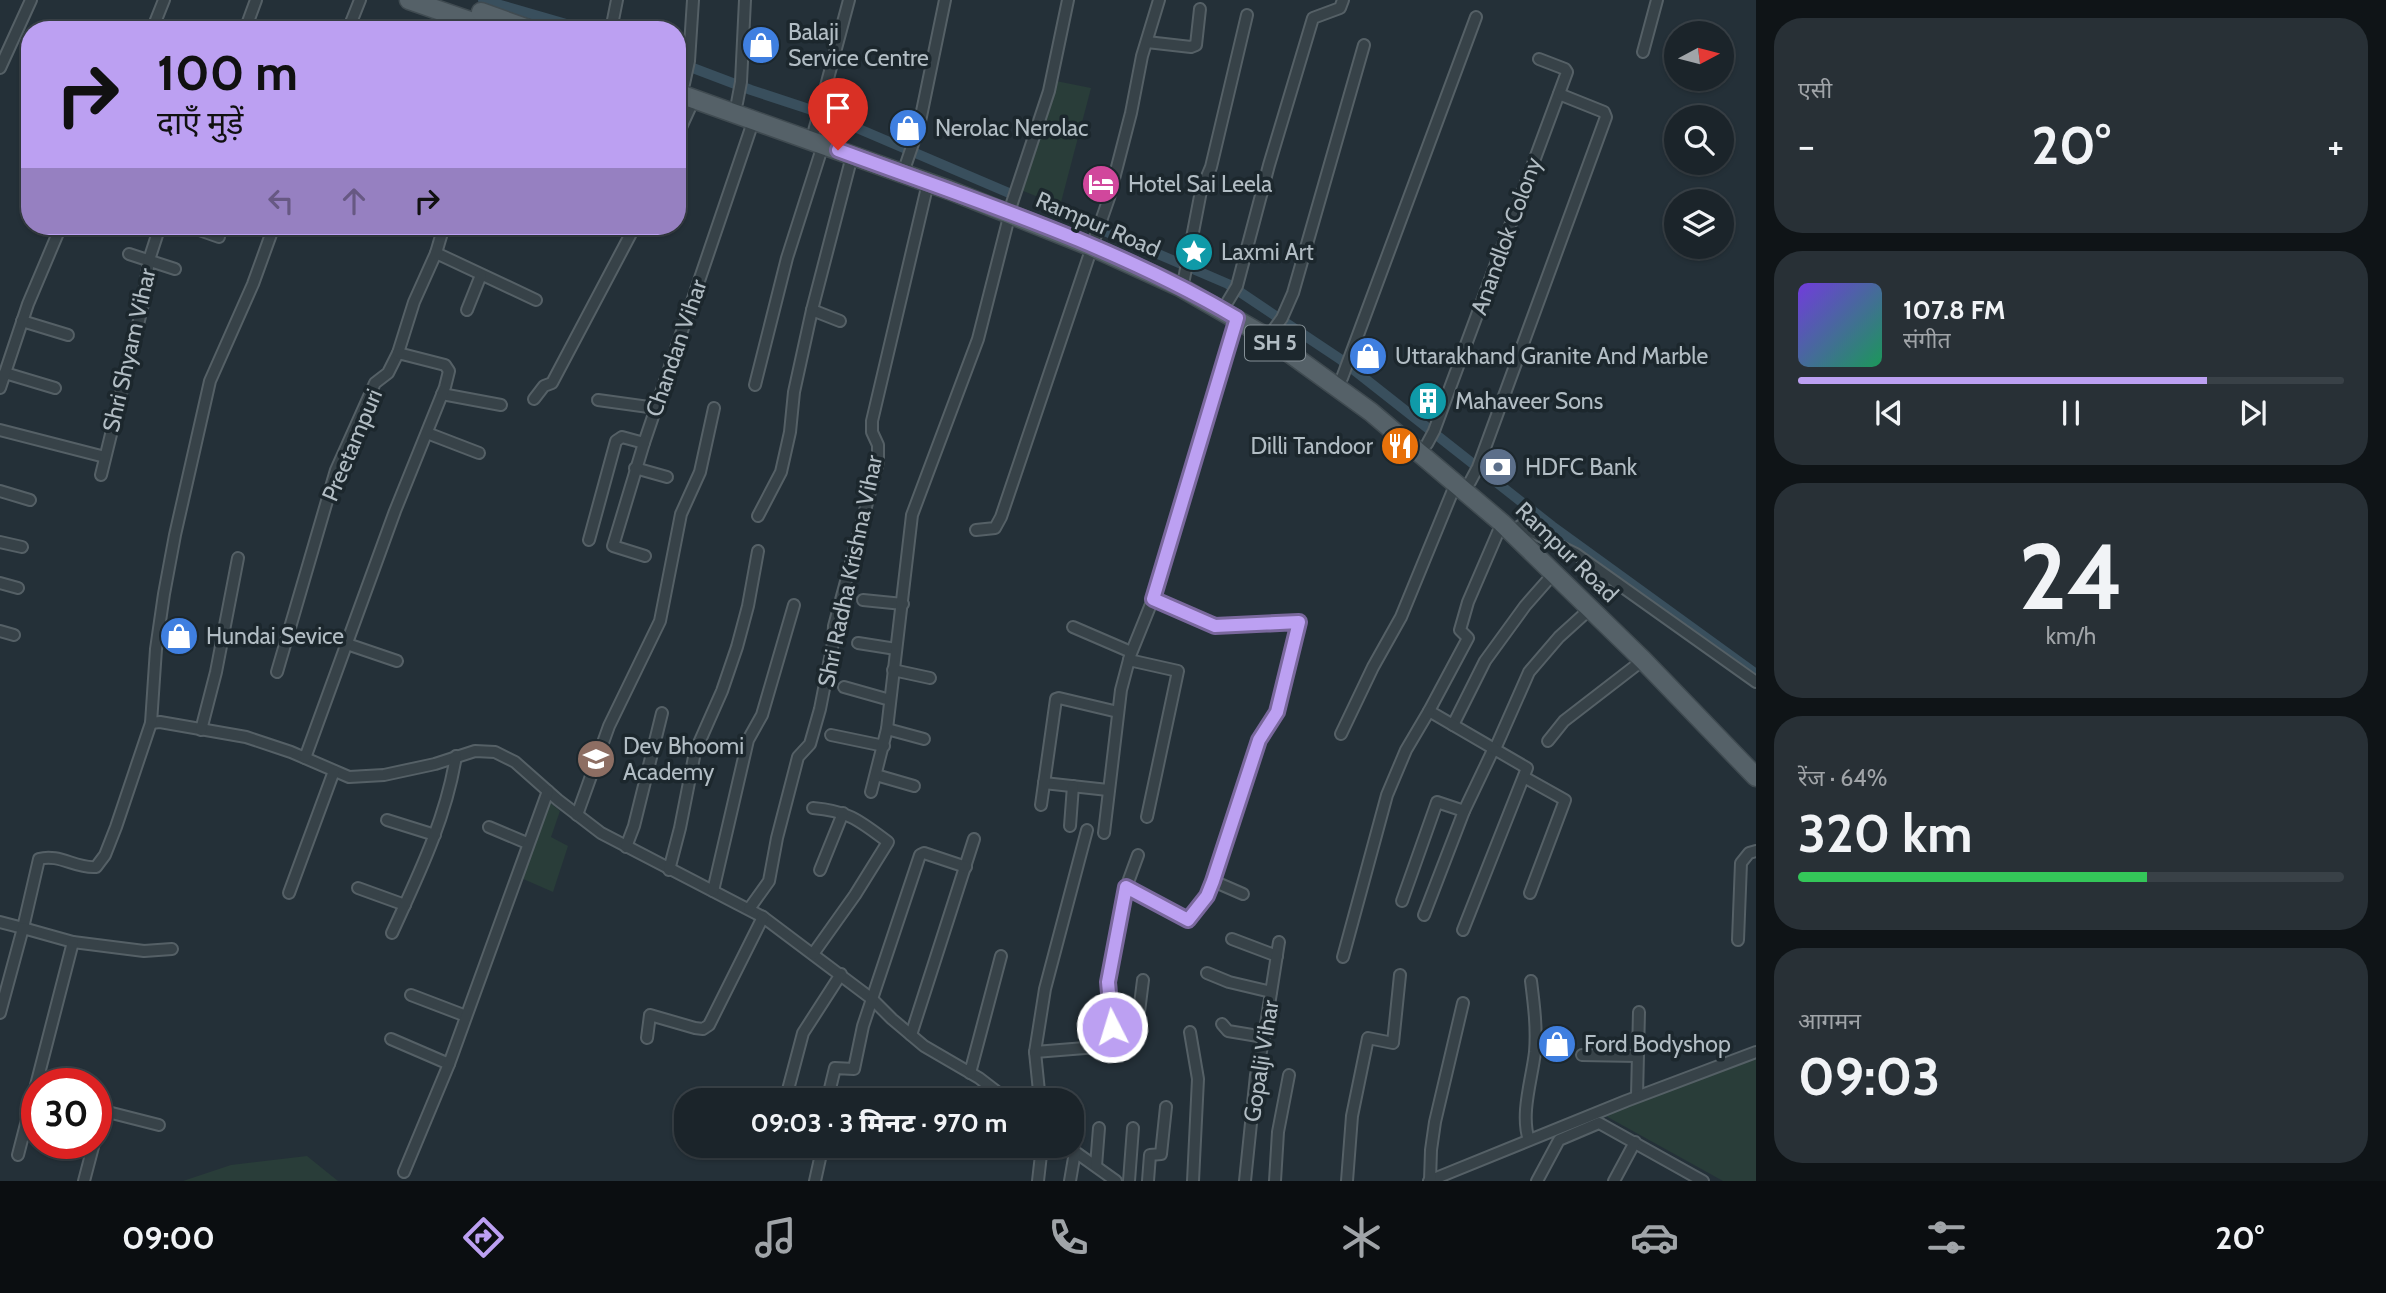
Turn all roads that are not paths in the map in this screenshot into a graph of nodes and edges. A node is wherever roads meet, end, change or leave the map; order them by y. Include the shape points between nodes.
1 (31, 0) edge
2 (164, 0) edge
3 (256, 0) edge
4 (360, 0) edge
5 (409, 0) edge
6 (445, 0) edge
7 (617, 0) edge
8 (693, 0) edge
9 (745, 0) edge
10 (849, 0) edge
11 (945, 0) edge
12 (1068, 0) edge
13 (1159, 0) edge
14 (1343, 0) edge
15 (1657, 0) edge
16 (486, 7) edge
17 (1200, 9) dead end
18 (1247, 15) dead end
19 (1476, 17) dead end
20 (21, 21) edge
21 (156, 21) edge
22 (248, 21) edge
23 (352, 21) edge
24 (470, 21) edge
25 (513, 21) edge
26 (613, 21) edge
27 (21, 22) edge
28 (1147, 42) junction
29 (1364, 45) dead end
30 (1643, 52) dead end
31 (1539, 59) dead end
32 (0, 68) edge
33 (686, 72) edge
34 (686, 82) edge
35 (686, 83) edge
36 (739, 93) junction
37 (1559, 94) junction
38 (754, 119) junction
39 (819, 125) junction
40 (909, 155) junction
41 (852, 156) junction
42 (928, 183) junction
43 (1011, 208) junction
44 (57, 235) edge
45 (157, 235) edge
46 (213, 235) edge
47 (271, 235) edge
48 (441, 235) edge
49 (630, 235) edge
50 (1096, 235) junction
51 (219, 237) dead end
52 (436, 253) junction
53 (129, 254) dead end
54 (149, 260) junction
55 (175, 269) dead end
56 (1186, 271) junction
57 (481, 275) junction
58 (1233, 293) junction
59 (536, 300) dead end
60 (467, 310) dead end
61 (812, 310) junction
62 (1237, 318) junction
63 (22, 321) junction
64 (840, 321) dead end
65 (1278, 324) junction
66 (68, 335) dead end
67 (398, 353) junction
68 (1345, 369) junction
69 (5, 373) junction
70 (755, 386) dead end
71 (0, 388) edge
72 (55, 388) dead end
73 (442, 394) junction
74 (534, 399) dead end
75 (598, 400) dead end
76 (501, 405) dead end
77 (656, 408) junction
78 (714, 408) dead end
79 (0, 430) edge
80 (427, 433) junction
81 (1431, 437) junction
82 (643, 443) junction
83 (480, 453) dead end
84 (105, 457) junction
85 (635, 468) junction
86 (101, 475) dead end
87 (1470, 475) junction
88 (667, 477) dead end
89 (0, 491) edge
90 (30, 500) dead end
91 (758, 516) dead end
92 (1511, 524) junction
93 (976, 530) dead end
94 (589, 540) dead end
95 (0, 542) edge
96 (22, 547) dead end
97 (758, 551) dead end
98 (645, 556) dead end
99 (238, 558) dead end
100 (1554, 573) junction
101 (0, 583) edge
102 (19, 588) dead end
103 (1153, 599) junction
104 (863, 600) dead end
105 (903, 604) junction
106 (794, 605) dead end
107 (1591, 608) junction
108 (1073, 628) dead end
109 (0, 631) edge
110 (14, 635) dead end
111 (347, 643) junction
112 (858, 643) dead end
113 (896, 649) junction
114 (1130, 656) junction
115 (1643, 660) junction
116 (397, 661) dead end
117 (893, 670) junction
118 (277, 672) dead end
119 (930, 678) dead end
120 (1756, 682) edge
121 (844, 687) dead end
122 (890, 700) junction
123 (1429, 711) junction
124 (1118, 712) junction
125 (662, 713) dead end
126 (150, 723) junction
127 (1453, 725) junction
128 (887, 729) junction
129 (201, 730) junction
130 (1341, 734) dead end
131 (831, 735) dead end
132 (924, 739) dead end
133 (1548, 741) dead end
134 (884, 746) junction
135 (1494, 749) junction
136 (456, 756) junction
137 (305, 758) junction
138 (1756, 761) edge
139 (334, 771) junction
140 (876, 775) junction
141 (1524, 777) junction
142 (1756, 777) edge
143 (1044, 783) junction
144 (914, 786) dead end
145 (1073, 786) junction
146 (1108, 790) junction
147 (548, 791) junction
148 (871, 792) dead end
149 (1041, 805) dead end
150 (813, 808) dead end
151 (1465, 811) junction
152 (843, 813) junction
153 (577, 815) junction
154 (1147, 817) dead end
155 (387, 820) dead end
156 (1070, 826) dead end
157 (489, 827) dead end
158 (1087, 830) dead end
159 (1104, 833) dead end
160 (435, 835) junction
161 (974, 839) dead end
162 (888, 842) junction
163 (527, 843) junction
164 (626, 847) junction
165 (900, 848) dead end
166 (1756, 851) edge
167 (1138, 855) dead end
168 (965, 867) junction
169 (669, 870) junction
170 (820, 870) dead end
171 (1213, 881) junction
172 (1126, 887) junction
173 (358, 888) dead end
174 (713, 891) junction
175 (289, 893) dead end
176 (1530, 893) dead end
177 (1243, 894) dead end
178 (1402, 901) dead end
179 (405, 905) junction
180 (749, 909) junction
181 (1424, 915) dead end
182 (763, 917) junction
183 (0, 922) edge
184 (23, 928) junction
185 (1463, 930) dead end
186 (392, 933) dead end
187 (1232, 939) dead end
188 (1738, 940) dead end
189 (73, 942) junction
190 (1279, 942) dead end
191 (172, 949) dead end
192 (813, 954) junction
193 (1001, 956) dead end
194 (1276, 956) junction
195 (1343, 957) dead end
196 (1207, 973) dead end
197 (841, 974) junction
198 (1400, 975) dead end
199 (1143, 980) dead end
200 (1531, 981) dead end
201 (1271, 992) junction
202 (411, 995) dead end
203 (872, 999) junction
204 (1463, 1003) dead end
205 (1639, 1012) dead end
206 (0, 1013) edge
207 (466, 1016) junction
208 (1222, 1024) dead end
209 (1190, 1032) dead end
210 (911, 1035) junction
211 (1264, 1037) junction
212 (647, 1038) dead end
213 (391, 1039) dead end
214 (1114, 1047) junction
215 (1035, 1052) junction
216 (1756, 1052) edge
217 (1582, 1055) dead end
218 (1637, 1056) junction
219 (449, 1064) junction
220 (41, 1068) edge
221 (970, 1073) junction
222 (1289, 1075) dead end
223 (788, 1088) edge
224 (830, 1088) edge
225 (991, 1088) edge
226 (1039, 1088) edge
227 (1637, 1096) junction
228 (1166, 1107) dead end
229 (112, 1113) edge
230 (159, 1125) dead end
231 (1099, 1128) dead end
232 (1133, 1128) dead end
233 (1529, 1140) junction
234 (1635, 1142) junction
235 (21, 1144) edge
236 (18, 1155) dead end
237 (820, 1158) edge
238 (1041, 1158) edge
239 (1071, 1158) edge
240 (1084, 1158) edge
241 (89, 1159) edge
242 (1096, 1166) junction
243 (404, 1172) dead end
244 (1698, 1180) edge
245 (83, 1181) edge
246 (816, 1181) edge
247 (1038, 1181) edge
248 (1070, 1181) edge
249 (1115, 1181) edge
250 (1129, 1181) edge
251 (1148, 1181) edge
252 (1193, 1181) edge
253 (1245, 1181) edge
254 (1275, 1181) edge
255 (1347, 1181) edge
256 (1430, 1181) edge
257 (1537, 1181) edge
258 (1614, 1181) edge

1 - 20 street
2 - 21 street
3 - 22 street
4 - 23 street
5 - 24 main road
6 - 16 main road
7 - 26 street
8 - 33 street
9 - 36 street
10 - 39 street
11 - 40 street
12 - 43 street via 1049,90
13 - 28 street
14 - 58 street via 1340,8 1313,18
15 - 30 street
16 - 25 main road
17 - 28 street via 1196,45
18 - 56 street via 1211,167 1201,191
19 - 68 street
27 - 32 street
28 - 50 street
29 - 65 street via 1293,293
31 - 37 street, Anandlok Colony via 1567,70
34 - 36 main road
35 - 38 main road, Rampur Road / SH 5
36 - 39 main road
37 - 81 street, Anandlok Colony
37 - 87 street via 1604,112 1606,117
38 - 39 main road, Rampur Road / SH 5
38 - 77 street, Chandan Vihar
39 - 40 main road
39 - 41 main road, Rampur Road / SH 5
39 - 70 street
40 - 43 main road
41 - 42 main road, Rampur Road / SH 5
41 - 61 street
42 - 43 main road, Rampur Road / SH 5
42 - 180 street, Shri Radha Krishna Vihar via 872,421 877,462 834,626 820,709 810,744 799,757 769,881
43 - 50 main road, Rampur Road / SH 5
43 - 105 street via 978,339 912,515
44 - 63 street
45 - 54 street, Shri Shyam Vihar
46 - 51 street
47 - 126 street via 210,381 164,594
48 - 52 street, Preetampuri
49 - 74 street via 552,383
50 - 56 main road
50 - 62 main road, Rampur Road / SH 5
50 - 93 street via 1001,517 995,528
52 - 57 street
52 - 67 street, Preetampuri
53 - 54 street
54 - 55 street
54 - 84 street, Shri Shyam Vihar via 143,304
56 - 58 main road
57 - 59 street
57 - 60 street
58 - 65 main road
61 - 64 street
61 - 91 street via 781,472
62 - 87 main road, Rampur Road / SH 5
62 - 103 street
63 - 66 street
63 - 69 street
65 - 68 main road
67 - 73 street via 448,367
67 - 118 street, Preetampuri via 388,373 375,383 336,470
68 - 81 main road
69 - 71 street
69 - 72 street
73 - 76 street
73 - 80 street
75 - 77 street
77 - 82 street, Chandan Vihar
78 - 153 street via 700,472 681,514 660,621 609,726
79 - 84 street
80 - 83 street
80 - 111 street
81 - 87 main road
82 - 85 street, Chandan Vihar
82 - 94 street via 615,441
84 - 86 street, Shri Shyam Vihar
85 - 88 street
85 - 98 street, Chandan Vihar via 613,546
87 - 92 main road, Rampur Road / SH 5
87 - 130 street
89 - 90 street
92 - 100 main road, Rampur Road / SH 5
92 - 120 street via 1576,554
92 - 123 street via 1468,602 1460,631 1468,638
92 - 138 main road via 1592,594
95 - 96 street
97 - 169 street via 737,647 695,752
99 - 129 street
100 - 107 main road, Rampur Road / SH 5
100 - 127 street via 1485,661
101 - 102 street
103 - 114 street
103 - 171 street via 1215,626 1299,622 1277,712 1259,740
104 - 105 street
105 - 113 street
106 - 174 street via 762,715 748,740
107 - 115 main road, Rampur Road / SH 5
107 - 135 street via 1529,672
108 - 114 street
109 - 110 street
111 - 116 street
111 - 137 street
112 - 113 street
113 - 117 street
114 - 124 street
114 - 154 street via 1178,671
115 - 133 street via 1564,721
115 - 142 main road, Rampur Road / SH 5
117 - 119 street
117 - 122 street
121 - 122 street
122 - 128 street
123 - 127 street
123 - 195 street via 1387,794
124 - 143 street via 1057,698
124 - 146 street
125 - 164 street
126 - 129 street
126 - 184 street via 105,855 96,867 86,868 49,856 39,859
127 - 135 street
128 - 132 street
128 - 134 street
129 - 137 street via 246,737
131 - 134 street
134 - 140 street
135 - 141 street via 1525,766
135 - 151 street
136 - 139 street via 373,776 349,777
136 - 147 street via 495,752 516,762
136 - 160 street
137 - 139 street
139 - 175 street
140 - 144 street
140 - 148 street
141 - 176 street via 1565,800
141 - 185 street
143 - 145 street
143 - 149 street
145 - 146 street
145 - 156 street
146 - 159 street
147 - 153 street
147 - 163 street
150 - 152 street
151 - 178 street via 1437,802
151 - 181 street
152 - 162 street
152 - 170 street
153 - 164 street
155 - 160 street
157 - 163 street
158 - 215 street via 1045,989
160 - 179 street
161 - 168 street
162 - 165 street
162 - 192 street
163 - 207 street
164 - 169 street
166 - 188 street via 1741,863
167 - 172 street
168 - 203 street via 920,855
168 - 210 street
169 - 174 street
171 - 172 street via 1189,920
171 - 177 street
172 - 214 street via 1108,982
173 - 179 street
174 - 180 street
179 - 186 street
180 - 182 street
182 - 192 street
182 - 212 street via 709,1025 695,1028 650,1015
183 - 184 street
184 - 189 street
184 - 206 street
187 - 194 street
189 - 191 street via 144,951
189 - 220 street
190 - 194 street, Gopalji Vihar
192 - 197 street
193 - 221 street
194 - 201 street, Gopalji Vihar
196 - 201 street
197 - 203 street
197 - 223 street via 803,1034
198 - 255 street via 1393,1042 1368,1038 1352,1116
199 - 214 street via 1135,1044
200 - 233 street via 1536,1021 1526,1121
201 - 211 street, Gopalji Vihar
202 - 207 street
203 - 210 street
203 - 224 street via 854,1069 835,1068
204 - 256 street via 1435,1122
205 - 218 street
207 - 219 street
208 - 211 street via 1228,1031
209 - 252 street via 1198,1079
210 - 221 street
211 - 253 street, Gopalji Vihar
213 - 219 street
214 - 215 street
215 - 226 street
216 - 227 street
217 - 218 street
218 - 227 street
219 - 243 street
221 - 225 street
222 - 254 street
227 - 233 street
228 - 251 street via 1161,1154 1150,1155
229 - 230 street
231 - 242 street
232 - 250 street
233 - 256 street
234 - 244 street
234 - 257 street via 1596,1124 1559,1140
234 - 258 street
235 - 236 street
237 - 246 street
238 - 247 street
239 - 248 street
240 - 242 street
241 - 245 street
242 - 249 street

